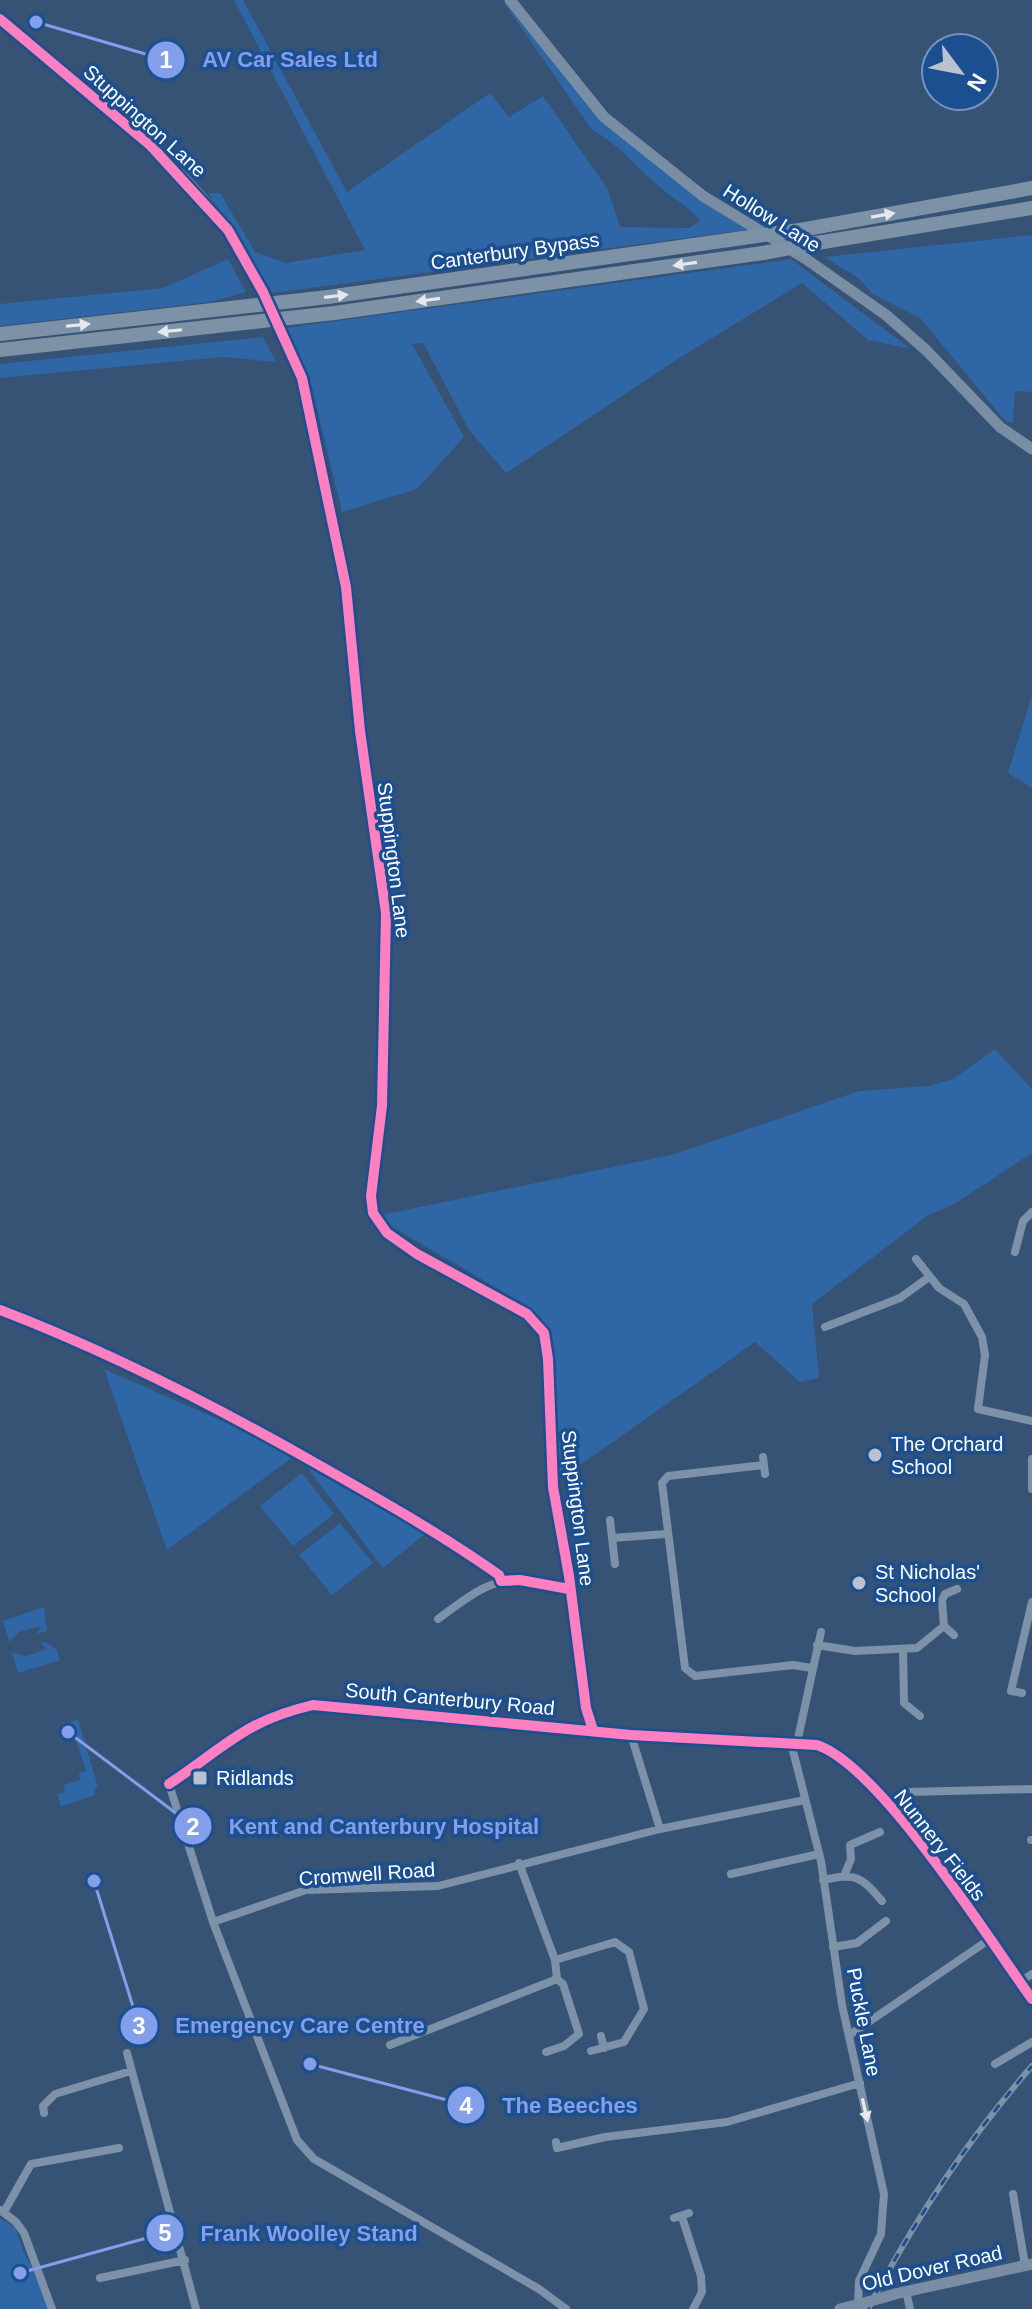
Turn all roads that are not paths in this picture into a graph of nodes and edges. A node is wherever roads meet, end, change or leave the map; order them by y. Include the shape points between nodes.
1 (510, 0) edge
2 (0, 19) edge
3 (1032, 178) edge
4 (1032, 188) edge
5 (926, 207) junction
6 (1032, 208) edge
7 (0, 334) edge
8 (0, 350) edge
9 (1032, 449) edge
10 (1032, 1212) edge
11 (1015, 1252) dead end
12 (916, 1259) dead end
13 (929, 1277) junction
14 (854, 1317) junction
15 (825, 1327) dead end
16 (859, 1328) dead end
17 (1032, 1421) edge
18 (1032, 1459) edge
19 (764, 1465) dead end
20 (1032, 1489) edge
21 (610, 1520) dead end
22 (666, 1534) junction
23 (612, 1538) junction
24 (615, 1564) dead end
25 (569, 1589) junction
26 (957, 1589) dead end
27 (1032, 1603) edge
28 (438, 1619) dead end
29 (944, 1626) junction
30 (821, 1632) dead end
31 (954, 1635) dead end
32 (817, 1645) junction
33 (903, 1649) junction
34 (812, 1668) junction
35 (1022, 1693) dead end
36 (920, 1716) dead end
37 (593, 1730) junction
38 (631, 1735) junction
39 (794, 1743) junction
40 (1032, 1789) edge
41 (805, 1800) junction
42 (887, 1806) junction
43 (660, 1829) junction
44 (880, 1832) dead end
45 (819, 1854) junction
46 (519, 1863) junction
47 (731, 1874) dead end
48 (844, 1876) junction
49 (823, 1880) junction
50 (882, 1901) dead end
51 (886, 1921) dead end
52 (213, 1922) junction
53 (990, 1939) junction
54 (833, 1947) junction
55 (555, 1960) junction
56 (1032, 1974) edge
57 (557, 1979) junction
58 (1020, 1982) junction
59 (1032, 1999) edge
60 (398, 2028) dead end
61 (851, 2034) junction
62 (601, 2036) dead end
63 (402, 2039) junction
64 (1032, 2042) edge
65 (390, 2045) dead end
66 (604, 2048) junction
67 (591, 2051) dead end
68 (546, 2052) dead end
69 (127, 2053) dead end
70 (1000, 2064) dead end
71 (131, 2071) junction
72 (860, 2083) junction
73 (44, 2113) dead end
74 (556, 2142) dead end
75 (119, 2148) dead end
76 (1013, 2194) dead end
77 (2, 2211) edge
78 (682, 2216) dead end
79 (185, 2260) junction
80 (1029, 2264) edge
81 (100, 2278) dead end
82 (901, 2293) junction
83 (861, 2304) junction
84 (52, 2309) edge
85 (196, 2309) edge
86 (566, 2309) edge
87 (693, 2309) edge
88 (840, 2309) edge
89 (910, 2309) edge

1 - 9 street, Hollow Lane via 604,117 703,196 886,315 1000,427
2 - 25 street, Stuppington Lane, bridge via 151,146 228,230 293,357 310,410 346,587 386,913 382,1106 373,1213 387,1233 417,1254 538,1324 547,1343 552,1480
3 - 5 highway
4 - 5 highway, Canterbury Bypass
7 -> 5 highway, Canterbury Bypass, bridge via 328,297
6 -> 8 highway, Canterbury Bypass, bridge via 763,253 334,313
10 - 11 street via 1023,1221
12 - 13 street
13 - 14 street via 900,1298
13 - 17 street via 964,1304 984,1343 978,1409
14 - 15 street
14 - 16 street
18 - 20 street
19 - 22 street via 668,1476 661,1490
21 - 23 street
22 - 23 street
22 - 34 street via 689,1673
23 - 24 street
25 - 28 street via 501,1581 444,1609
25 - 37 street, Stuppington Lane
26 - 29 street via 942,1600
27 - 35 street via 1011,1691
29 - 31 street
29 - 33 street via 917,1648
30 - 32 street
32 - 33 street via 855,1651
32 - 34 street
33 - 36 street via 904,1703
34 - 39 street
37 - 38 street, South Canterbury Road
37 - 52 street, South Canterbury Road via 313,1705 245,1728 169,1784
38 - 39 street, South Canterbury Road
38 - 43 street
39 - 41 street, Puckle Lane
39 - 42 street, Nunnery Fields via 836,1752
40 - 42 street via 908,1792
41 - 43 street, Cromwell Road
41 - 45 street, Puckle Lane
42 - 53 street, Nunnery Fields
43 - 46 street, Cromwell Road
44 - 48 street via 850,1845
45 - 47 street
45 - 49 street, Puckle Lane
46 - 52 street, Cromwell Road via 438,1886 306,1890
46 - 55 street
48 - 49 street
48 - 50 street via 864,1880
49 - 54 street, Puckle Lane
51 - 54 street via 857,1943
52 - 86 street via 290,2127 304,2149
53 - 58 street, Nunnery Fields
53 - 61 street
54 - 61 street, Puckle Lane
55 - 57 street
55 - 66 street via 615,1942 629,1952 644,2009 628,2039
56 - 58 street
57 - 63 street
57 - 68 street via 579,2034
58 - 59 street, Nunnery Fields
60 - 63 street
61 - 72 street, Puckle Lane
62 - 66 street
63 - 65 street
64 - 70 street
66 - 67 street
69 - 71 street
71 - 73 street via 55,2094 43,2106
71 - 79 street
72 - 74 street via 727,2122 605,2134 557,2148
72 -> 83 street, Puckle Lane via 884,2194 881,2234 859,2281
75 - 77 street via 108,2155 31,2164
76 - 80 street
77 - 84 street via 24,2233
78 - 87 street via 701,2276 702,2292
79 - 81 street
79 - 85 street
80 - 82 street, Old Dover Road
82 - 83 street, Old Dover Road, bridge
82 - 89 street
83 - 88 street, Old Dover Road

